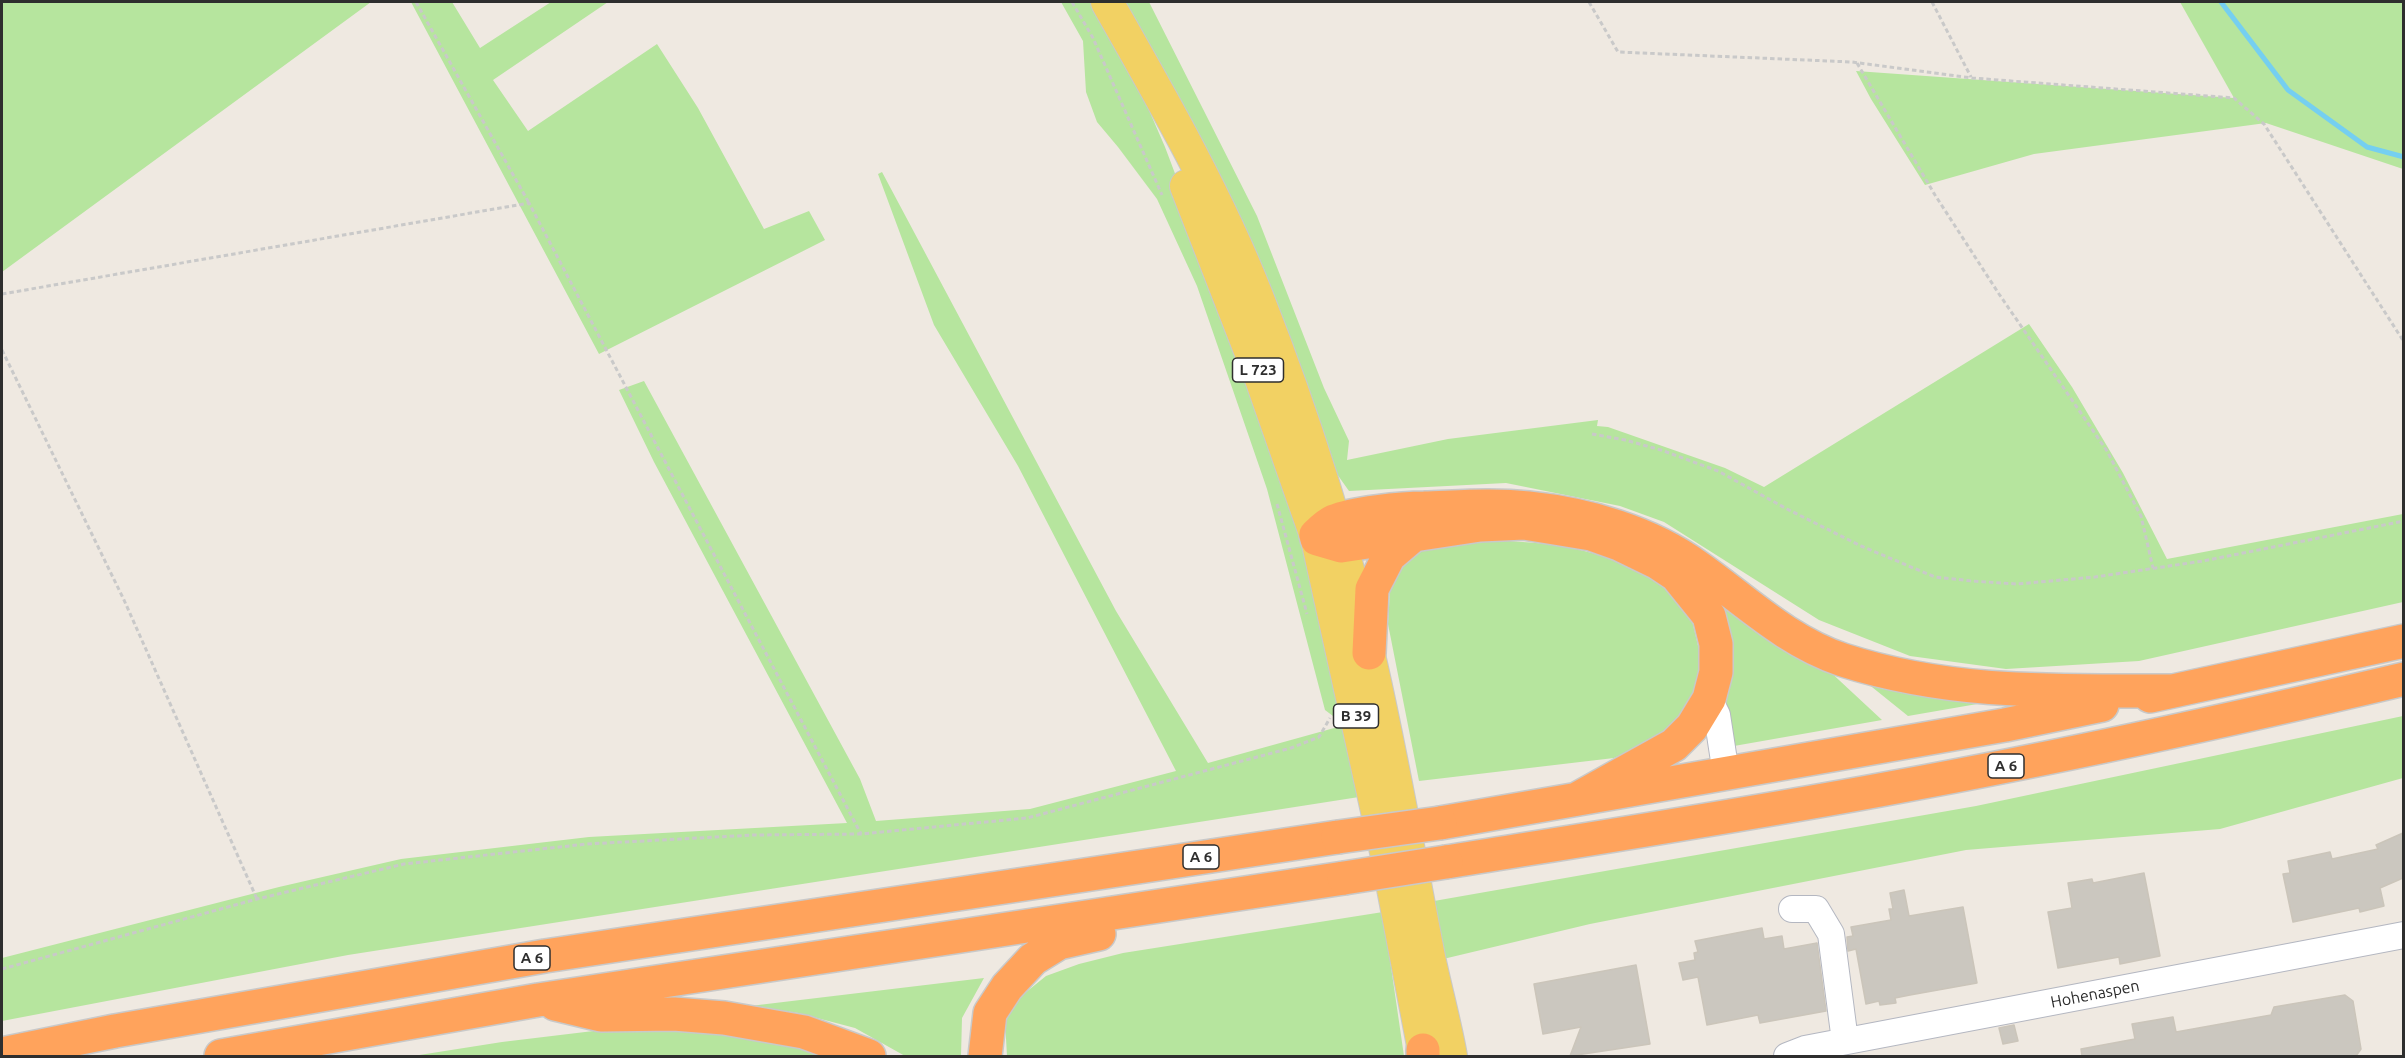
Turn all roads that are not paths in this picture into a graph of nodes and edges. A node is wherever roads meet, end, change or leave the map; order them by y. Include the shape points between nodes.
1 (1107, 2) edge
2 (1416, 533) junction
3 (1331, 535) junction
4 (1325, 581) joint
5 (2403, 641) edge
6 (1369, 653) junction
7 (2403, 679) edge
8 (2171, 691) junction
9 (1709, 699) junction
10 (1726, 774) junction
11 (1577, 799) junction
12 (1215, 897) junction
13 (1792, 909) dead end
14 (2403, 935) edge
15 (538, 1000) junction
16 (1845, 1041) junction
17 (2, 1054) edge
18 (1431, 1055) edge
19 (221, 1056) edge
20 (869, 1056) edge
21 (985, 1056) edge
22 (1787, 1056) edge

1 - 3 main road, L 723 via 1192,156 1256,293 1314,452
2 - 3 highway
2 - 6 highway via 1389,556 1372,589
2 - 9 highway via 1524,523 1591,534 1658,563 1676,575 1709,616 1716,644 1716,672
3 - 4 main road, L 723
3 - 6 main road, L 723
3 - 8 highway via 1406,508 1526,507 1573,514 1666,546 1775,626 1840,659 1890,674 1993,690
4 - 18 main road, B 39
5 - 8 highway, A 6
6 - 18 main road, B 39 via 1429,956
7 - 12 highway, A 6, bridge via 2198,727 1896,787
8 - 10 highway, A 6
9 - 10 street via 1717,715
9 - 11 highway via 1692,727 1674,745
10 - 11 highway, A 6
11 - 17 highway, A 6, bridge via 1440,823 544,956
12 - 15 highway, A 6
12 - 21 highway via 1059,943 1033,959 1006,987 990,1013
13 - 16 street via 1816,909 1831,934
14 - 16 street, Hohenaspen
15 - 19 highway, A 6
15 - 20 highway via 601,1015 684,1015 766,1025 804,1032
16 - 22 street, Hohenaspen

